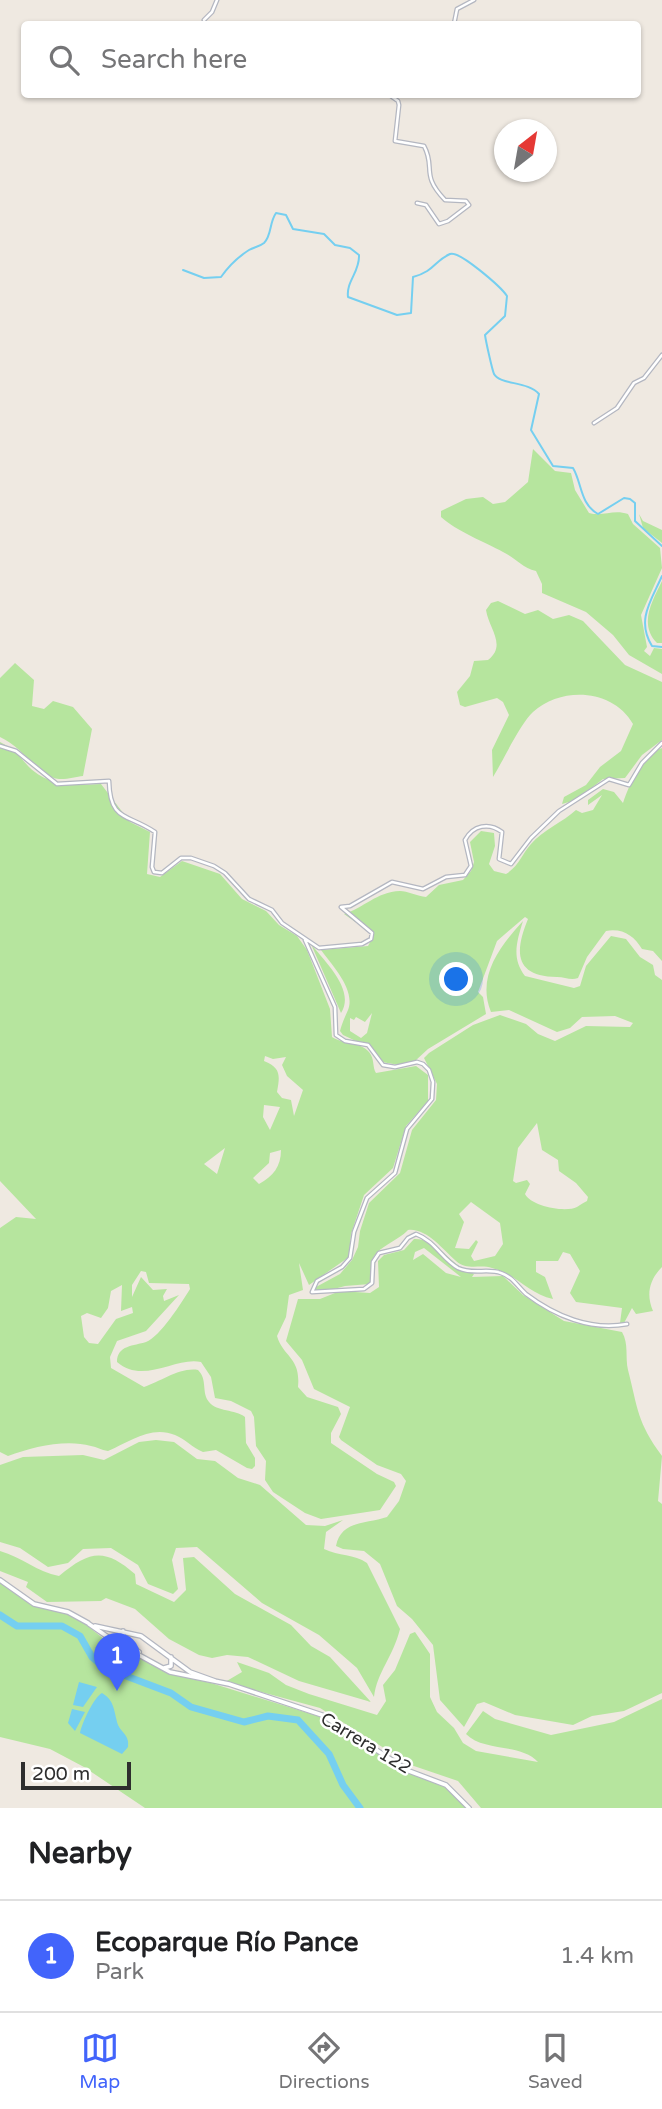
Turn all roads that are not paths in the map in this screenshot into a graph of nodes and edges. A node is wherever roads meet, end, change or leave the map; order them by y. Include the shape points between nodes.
1 (217, 0) edge
2 (474, 0) edge
3 (204, 20) dead end
4 (454, 21) edge
5 (395, 98) edge
6 (417, 203) dead end
7 (662, 355) edge
8 (594, 423) dead end
9 (662, 743) edge
10 (0, 746) edge
11 (302, 937) junction
12 (627, 1324) dead end
13 (0, 1580) edge
14 (89, 1624) junction
15 (125, 1630) junction
16 (170, 1655) junction
17 (145, 1658) junction
18 (158, 1667) junction
19 (215, 1681) junction
20 (469, 1808) edge

1 - 3 street
2 - 4 street via 454,12
5 - 6 street via 399,106 395,141 424,146 433,185 445,200 469,205 439,224 426,205
7 - 8 street via 617,408
9 - 11 street via 629,785 609,779 559,811 511,864 499,859 502,832 493,827 476,828 465,840 471,859 465,875 446,877 423,888 392,881 341,907 372,933 367,942 324,948
10 - 11 street via 16,751 57,783 109,781 107,793 114,807 125,819 155,832 154,872 162,873 187,857 214,866 249,899 272,910
11 - 12 street via 335,1007 336,1035 368,1045 383,1065 423,1064 433,1082 432,1098 407,1129 395,1173 367,1198 350,1258 317,1281 312,1292 365,1290 372,1283 373,1262 379,1253 400,1248 416,1234 460,1269 502,1273 570,1320 597,1327
13 - 14 street, Carrera 122 via 34,1604
14 - 15 street, Carrera 122
14 - 17 street, Carrera 122
15 - 16 street, Carrera 122
15 - 17 street via 123,1641
16 - 18 street via 170,1667
16 - 19 street, Carrera 122 via 190,1672
17 - 18 street, Carrera 122
18 - 19 street, Carrera 122
19 - 20 street, Carrera 122 via 322,1715 410,1771 446,1785

